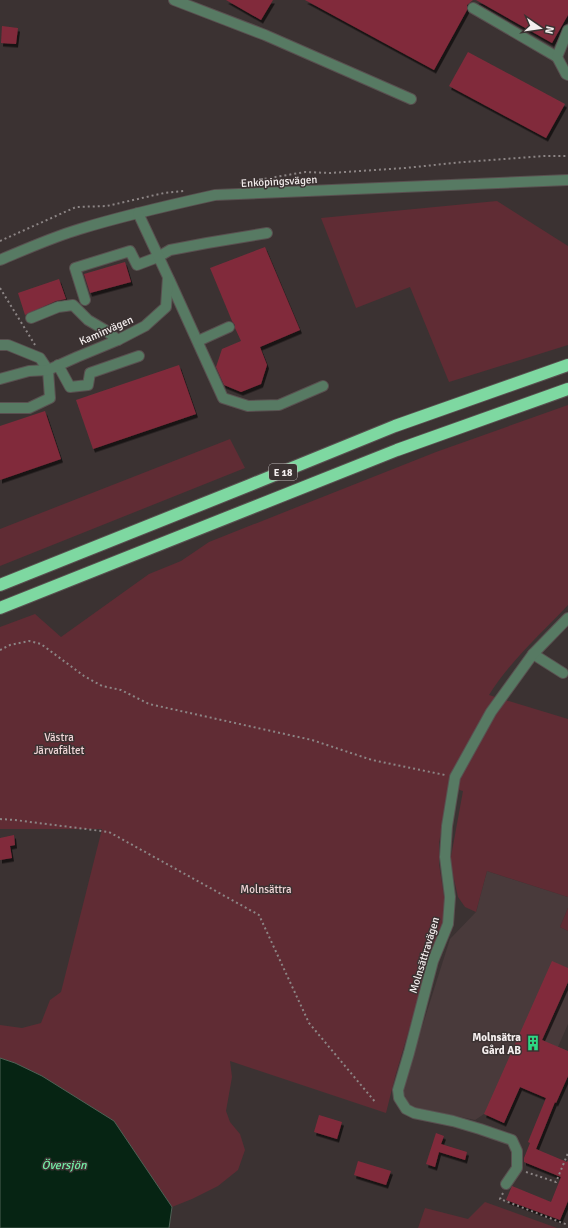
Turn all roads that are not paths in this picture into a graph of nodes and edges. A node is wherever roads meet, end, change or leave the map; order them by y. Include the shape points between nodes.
1 (174, 0) edge
2 (473, 8) dead end
3 (568, 30) edge
4 (557, 57) junction
5 (568, 75) edge
6 (411, 99) dead end
7 (568, 180) edge
8 (138, 213) junction
9 (267, 233) dead end
10 (158, 257) junction
11 (0, 260) edge
12 (168, 277) junction
13 (85, 300) dead end
14 (31, 318) dead end
15 (229, 326) dead end
16 (118, 340) junction
17 (198, 341) junction
18 (0, 345) edge
19 (139, 356) dead end
20 (568, 365) edge
21 (58, 366) junction
22 (48, 370) junction
23 (0, 379) edge
24 (323, 386) dead end
25 (568, 389) edge
26 (0, 408) edge
27 (0, 585) edge
28 (0, 608) edge
29 (568, 618) edge
30 (532, 654) junction
31 (563, 673) dead end
32 (506, 1184) road end

1 - 6 street via 265,35
2 - 4 street
3 - 4 street
4 - 5 street
7 - 8 street, Enköpingsvägen via 215,196
8 - 10 street
8 - 11 street, Enköpingsvägen via 79,229
9 - 10 street via 170,250
10 - 12 street
10 - 13 street via 137,265 130,251 74,268
12 - 16 street, Kaminvägen via 166,307 145,326
12 - 17 street
14 - 16 street via 58,307 73,305 88,320
15 - 17 street
16 - 21 street, Kaminvägen
17 - 24 street via 223,398 248,406 279,405
18 - 22 street via 8,345 40,358
19 - 21 street via 90,373 88,385 70,387
20 - 27 highway, E 18 via 395,426
21 - 22 street, Kaminvägen
22 - 23 street, Kaminvägen via 29,371
22 - 26 street via 50,398 29,408
25 - 28 highway, E 18 via 397,450
29 - 30 street, Molnsättravägen
30 - 31 street
30 - 32 street, Molnsättravägen via 491,712 456,778 446,826 445,857 450,897 448,924 433,961 398,1090 399,1098 406,1109 512,1140 517,1151 517,1168

